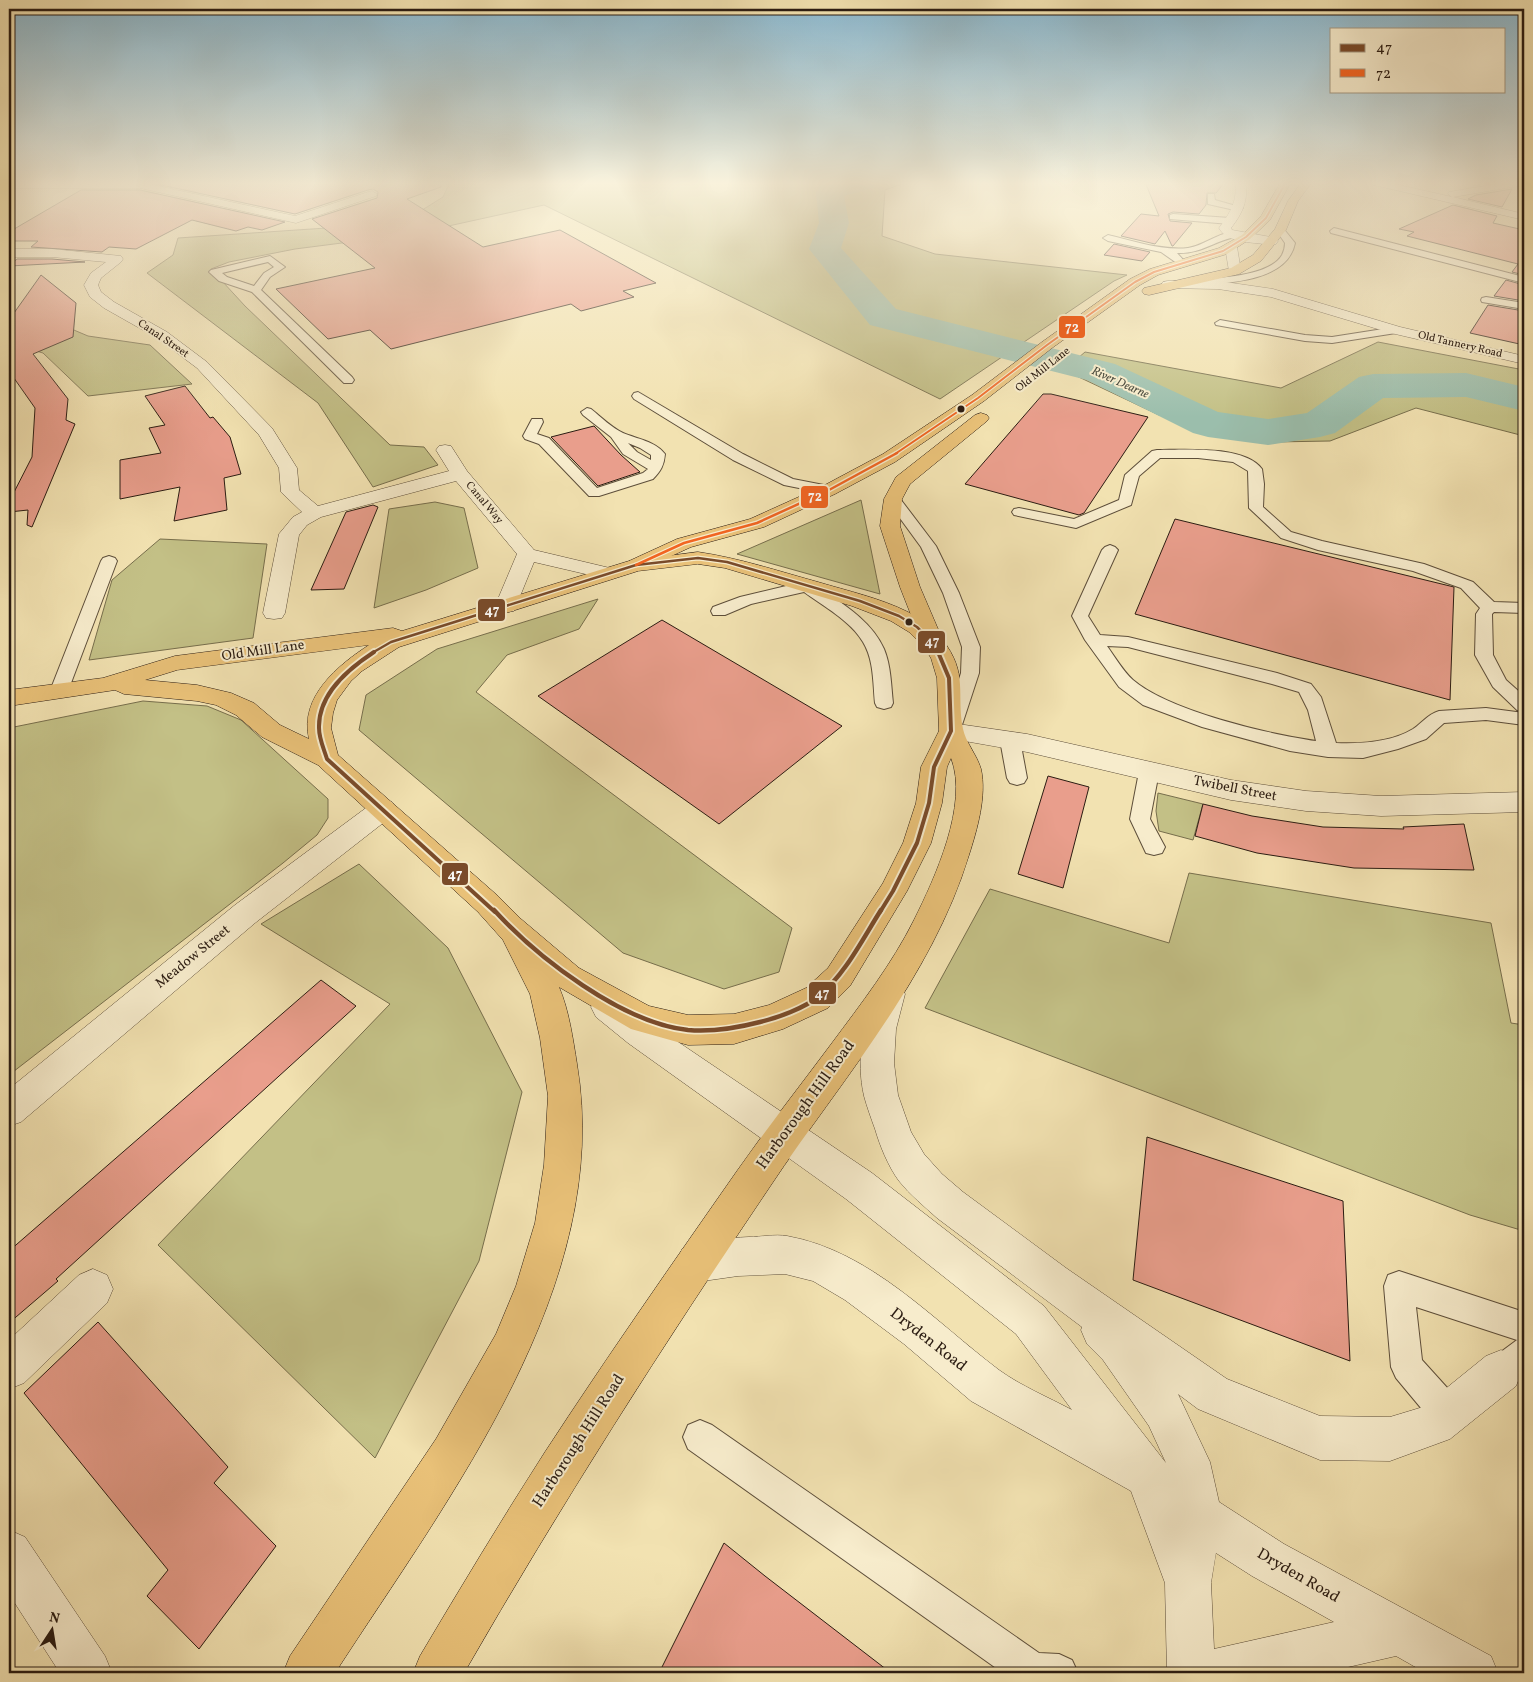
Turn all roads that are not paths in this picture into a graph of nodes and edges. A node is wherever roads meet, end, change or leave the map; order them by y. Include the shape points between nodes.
1 (115, 260) edge
2 (264, 260) edge
3 (272, 260) edge
4 (1188, 260) edge
5 (1237, 260) edge
6 (1254, 260) edge
7 (1283, 260) edge
8 (1449, 260) edge
9 (1182, 262) joint
10 (1241, 273) junction
11 (1524, 280) edge
12 (1136, 282) junction
13 (1168, 285) junction
14 (256, 290) junction
15 (1273, 293) junction
16 (1138, 298) dead end
17 (1486, 300) dead end
18 (1524, 306) edge
19 (1220, 323) dead end
20 (1396, 330) junction
21 (1524, 360) edge
22 (348, 380) dead end
23 (638, 396) dead end
24 (995, 407) dead end
25 (587, 412) dead end
26 (537, 422) dead end
27 (445, 450) dead end
28 (460, 474) junction
29 (829, 490) junction
30 (895, 494) junction
31 (1019, 512) dead end
32 (314, 513) junction
33 (1110, 550) dead end
34 (527, 554) junction
35 (110, 561) dead end
36 (636, 564) junction
37 (606, 573) junction
38 (807, 586) junction
39 (506, 606) junction
40 (1489, 607) junction
41 (1524, 608) edge
42 (719, 611) dead end
43 (274, 613) dead end
44 (424, 631) junction
45 (1094, 640) junction
46 (933, 643) junction
47 (105, 685) junction
48 (59, 691) junction
49 (9, 698) edge
50 (884, 704) dead end
51 (1524, 706) edge
52 (1524, 719) edge
53 (950, 731) junction
54 (1010, 740) junction
55 (1328, 750) junction
56 (326, 759) junction
57 (1149, 772) junction
58 (1017, 778) dead end
59 (1524, 802) edge
60 (383, 809) junction
61 (1154, 847) dead end
62 (510, 928) junction
63 (898, 974) junction
64 (568, 977) junction
65 (9, 1110) edge
66 (784, 1134) junction
67 (696, 1263) junction
68 (1052, 1282) junction
69 (93, 1289) dead end
70 (1524, 1327) edge
71 (1512, 1362) edge
72 (9, 1368) edge
73 (1448, 1414) junction
74 (700, 1437) dead end
75 (1147, 1476) junction
76 (1200, 1516) junction
77 (9, 1553) edge
78 (1188, 1583) junction
79 (1397, 1632) junction
80 (88, 1673) edge
81 (307, 1673) edge
82 (437, 1673) edge
83 (1059, 1673) edge
84 (1191, 1673) edge
85 (1215, 1673) edge
86 (1474, 1673) edge

1 - 32 street, Canal Street via 90,285 94,294 162,335 202,365 266,432 288,468 290,492
2 - 14 lane via 214,272 223,279
3 - 14 lane via 280,267 267,275
4 - 9 main road, Old Mill Lane
5 - 10 street
6 - 10 main road
7 - 10 lane, Old Tannery Road via 1269,271
8 - 11 lane
9 - 12 main road, Old Mill Lane
10 - 12 street, Old Tannery Road via 1199,271
10 - 13 main road
10 - 15 street, Old Tannery Road via 1252,283
10 - 20 street, Old Tannery Road via 1269,279
12 - 29 main road, Old Mill Lane via 918,441
13 - 15 street, Old Tannery Road via 1218,285
13 - 16 main road via 1154,288
14 - 22 lane
15 - 20 street, Old Tannery Road
17 - 18 lane
19 - 20 lane via 1332,340
20 - 21 street, Old Tannery Road
23 - 29 lane via 738,457 788,482
24 - 30 main road via 902,481
25 - 26 lane via 617,435 646,445 658,454 656,467 648,476 594,493 544,441 530,436
27 - 28 street, Canal Way
28 - 32 street
28 - 34 street, Canal Way
29 - 36 main road, Old Mill Lane via 757,522 684,543
30 - 46 main road via 890,526
30 - 53 lane via 928,546 951,592 971,647 970,673
31 - 40 lane via 1076,524 1126,502 1132,475 1157,454 1236,458 1255,470 1256,508 1286,535 1418,567 1467,586
32 - 43 street via 290,534
33 - 45 lane via 1080,616
34 - 37 street
34 - 39 street
35 - 48 lane
36 - 37 main road
36 - 38 main road via 713,559
37 - 39 main road
38 - 42 lane via 746,600
38 - 46 main road via 899,616 917,627
38 - 50 lane via 860,627 872,642 879,662
39 - 44 main road
40 - 41 lane
40 - 51 lane via 1484,614 1484,655 1499,683
44 - 47 main road, Old Mill Lane via 175,663
44 - 56 main road via 391,642 369,655 340,680 321,712 319,728
45 - 55 lane via 1125,683 1150,701 1209,722 1290,744
45 - 55 lane via 1128,642 1305,688 1314,704
46 - 53 main road via 949,678
47 - 48 main road, Old Mill Lane
47 - 56 main road, Old Mill Lane via 162,688 224,700 245,709 271,731
48 - 49 main road, Old Mill Lane
52 - 55 lane via 1486,714 1439,718 1419,734 1391,744 1363,751
53 - 54 street, Twibell Street
53 - 63 main road, Harborough Hill Road via 970,775 959,841 942,892
53 - 64 main road via 934,767 929,803 917,843 893,891 839,977 817,998 790,1012 753,1024 688,1030 642,1019
54 - 57 street, Twibell Street
54 - 58 lane
56 - 60 main road, Old Mill Lane
57 - 59 street, Twibell Street via 1306,802 1381,806
57 - 61 lane via 1140,819
60 - 62 main road, Old Mill Lane
60 - 65 street, Meadow Street via 245,914
62 - 64 main road
62 - 81 main road via 545,992 565,1096 562,1165 554,1223 535,1287 510,1348 451,1454
63 - 66 main road, Harborough Hill Road
63 - 68 street, Dryden Road via 880,1029 877,1064 881,1095 896,1140 911,1167 929,1187
64 - 66 street, Dryden Road via 639,1033
66 - 67 main road, Harborough Hill Road
66 - 75 street, Dryden Road via 859,1186 1030,1320
67 - 75 street, Dryden Road via 738,1256 785,1255 820,1264 859,1286 986,1386
67 - 82 main road, Harborough Hill Road via 532,1512
68 - 73 street, Dryden Road via 1213,1394 1320,1438 1390,1439 1435,1424
68 - 76 street, Dryden Road via 1117,1346 1164,1411 1188,1462
69 - 72 street
70 - 73 lane via 1399,1286 1408,1367
71 - 73 street, Dryden Road
74 - 83 lane via 1033,1672
75 - 76 street, Dryden Road
75 - 78 street, Dryden Road
76 - 78 street, Dryden Road
76 - 79 street, Dryden Road via 1268,1560
77 - 80 street
78 - 84 street, Dryden Road
79 - 85 street
79 - 86 street, Dryden Road

